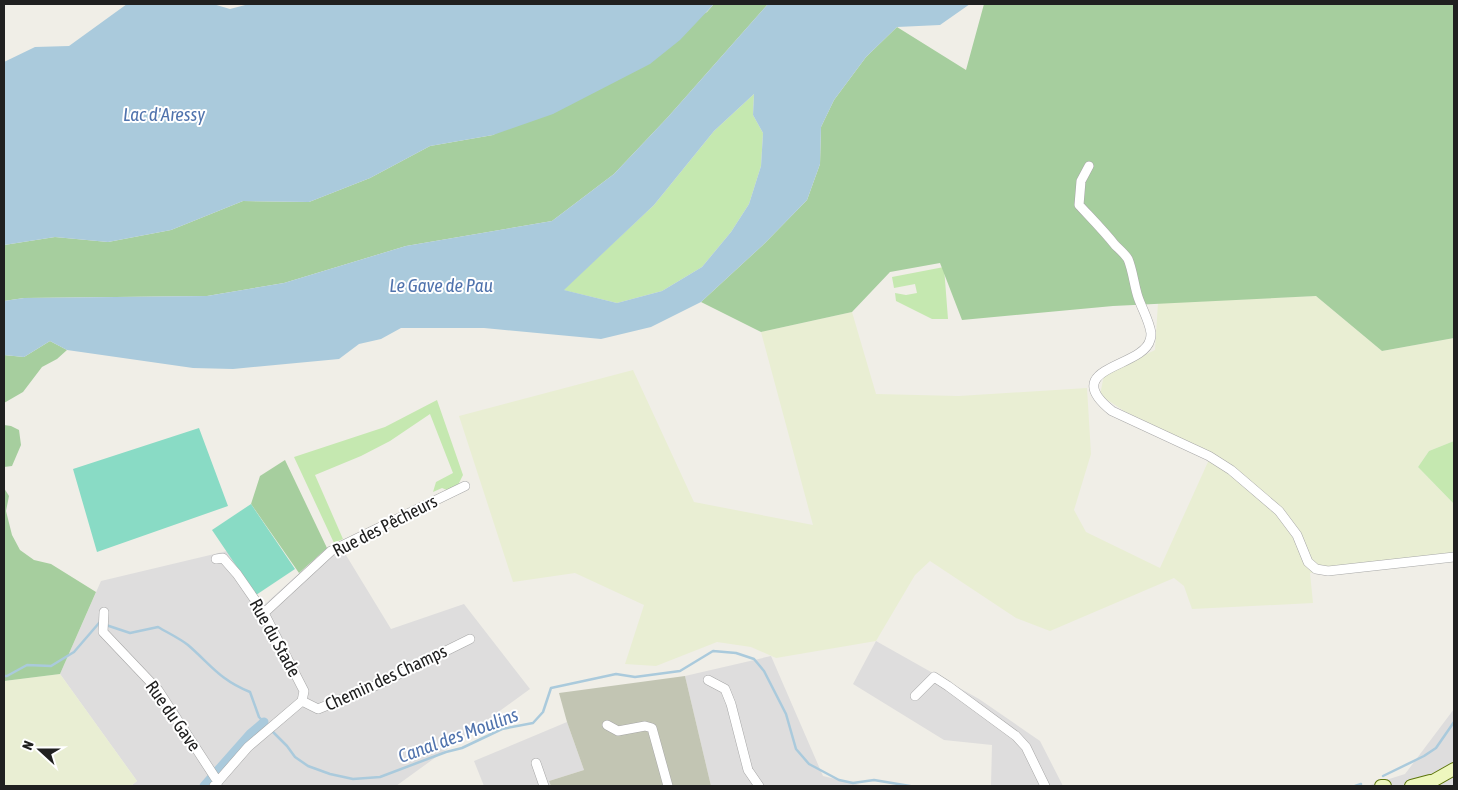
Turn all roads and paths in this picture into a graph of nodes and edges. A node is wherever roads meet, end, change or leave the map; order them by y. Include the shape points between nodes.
1 (1090, 166) dead end
2 (465, 486) dead end
3 (1454, 557) edge
4 (216, 559) dead end
5 (264, 613) junction
6 (104, 616) dead end
7 (470, 639) dead end
8 (708, 680) dead end
9 (915, 696) dead end
10 (302, 702) junction
11 (607, 725) dead end
12 (536, 763) dead end
13 (1454, 769) edge
14 (215, 780) edge
15 (1428, 783) edge
16 (544, 786) edge
17 (668, 786) edge
18 (759, 786) edge
19 (1045, 786) edge
20 (1411, 786) edge

1 - 3 street via 1081,181 1079,205 1127,258 1151,338 1146,349 1099,376 1094,386 1100,402 1231,470 1279,512 1297,535 1308,562 1316,569 1328,571
2 - 5 street, Rue des Pêcheurs via 331,551
4 - 5 street, Rue du Stade via 223,558
5 - 10 street, Rue du Stade via 304,691
6 - 14 street, Rue du Gave via 103,632 158,690
7 - 10 street, Chemin des Champs via 318,710
8 - 18 street via 724,690 731,704 748,770
9 - 19 street via 934,677 948,686 1016,736 1026,747
10 - 14 street, Rue du Stade via 248,747
11 - 17 street via 618,731 645,726 652,728
12 - 16 street
13 - 15 main road
15 - 20 main road

